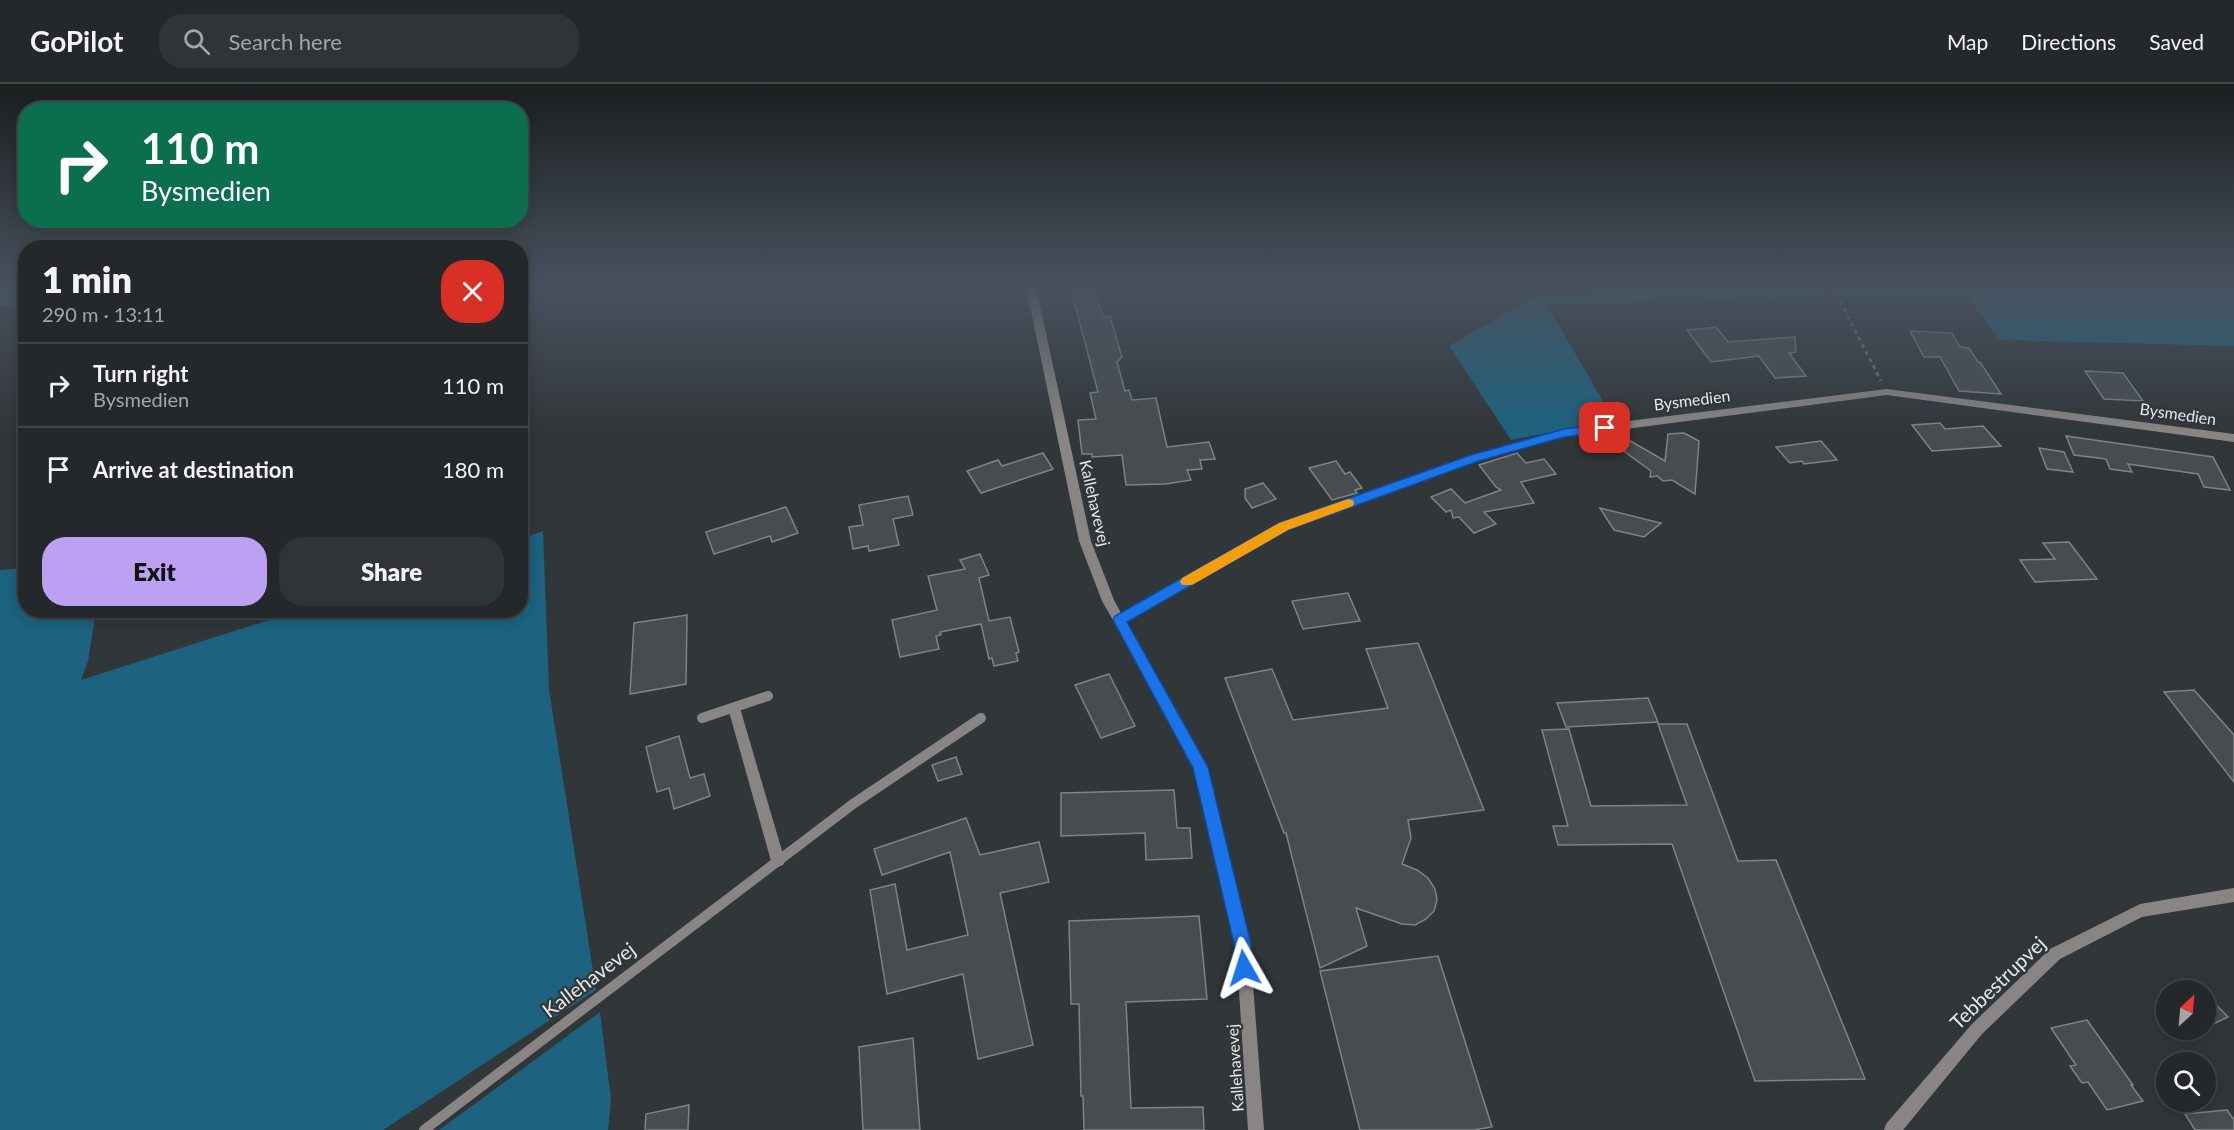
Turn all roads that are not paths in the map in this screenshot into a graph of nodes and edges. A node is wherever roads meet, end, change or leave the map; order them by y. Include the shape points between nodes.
1 (1041, 336) edge
2 (2234, 438) edge
3 (1119, 620) junction
4 (768, 696) dead end
5 (734, 708) junction
6 (702, 718) dead end
7 (981, 718) dead end
8 (777, 861) junction
9 (2234, 895) edge
10 (424, 1130) edge
11 (1256, 1130) edge
12 (1892, 1130) edge

1 - 3 street, Kallehavevej via 1085,541
2 - 3 street, Bysmedien via 1887,392 1564,433 1475,458 1283,526
3 - 11 street, Kallehavevej via 1200,767 1243,944
4 - 5 lane
5 - 6 lane
5 - 8 street
7 - 8 lane, Kallehavevej via 853,804
8 - 10 lane, Kallehavevej
9 - 12 street, Tebbestrupvej via 2140,911 2055,954 1977,1029

